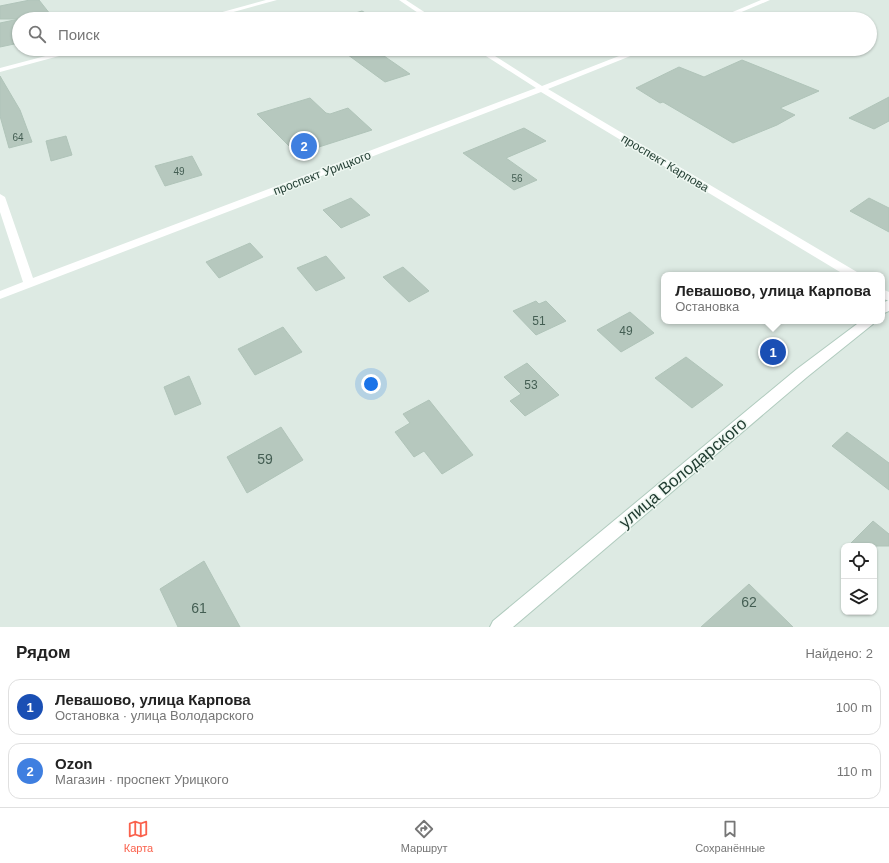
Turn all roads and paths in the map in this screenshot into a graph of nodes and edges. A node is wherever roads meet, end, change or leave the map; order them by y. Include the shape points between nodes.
1 (274, 0) edge
2 (402, 0) edge
3 (767, 0) edge
4 (227, 12) edge
5 (421, 12) edge
6 (737, 12) edge
7 (54, 56) edge
8 (490, 56) edge
9 (626, 56) edge
10 (0, 70) edge
11 (542, 89) junction
12 (0, 197) edge
13 (848, 272) edge
14 (30, 284) junction
15 (0, 295) edge
16 (865, 324) edge
17 (499, 627) edge

1 - 4 street
2 - 5 street
3 - 6 street
7 - 10 street
8 - 11 street, проспект Карпова
9 - 11 street, проспект Урицкого
11 - 13 street, проспект Карпова
11 - 14 street, проспект Урицкого
12 - 14 street
14 - 15 street, проспект Урицкого
16 - 17 street, улица Володарского via 802,373

